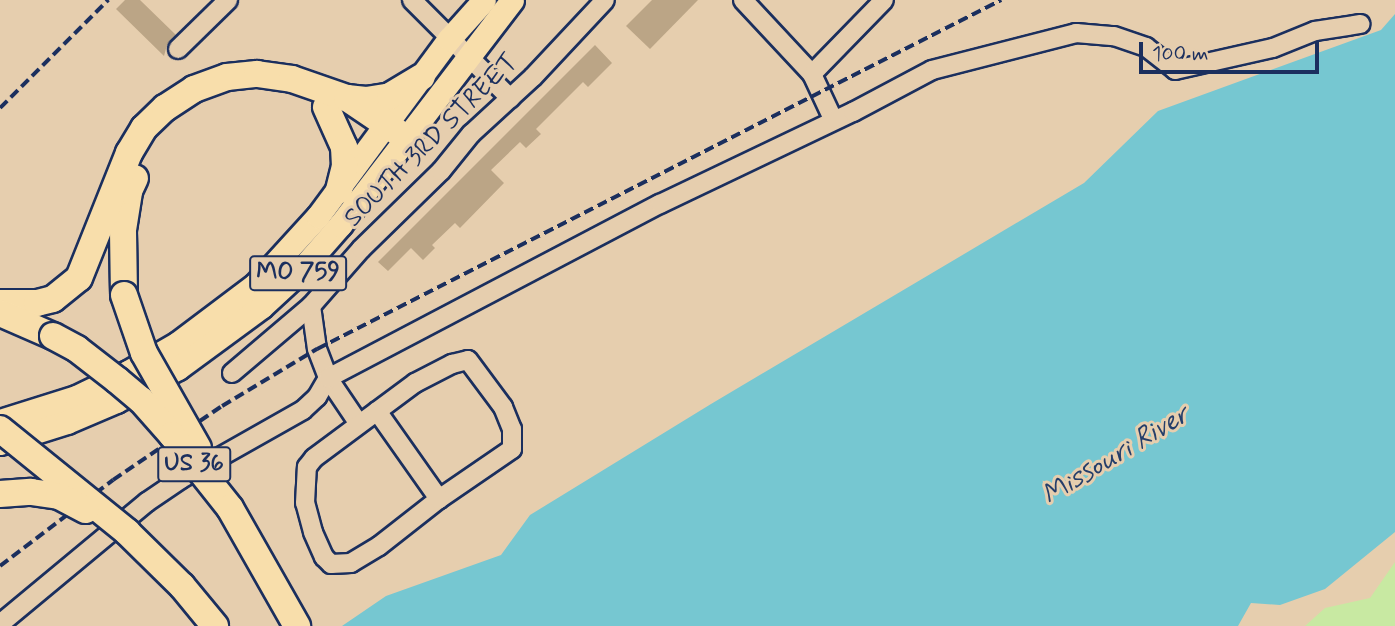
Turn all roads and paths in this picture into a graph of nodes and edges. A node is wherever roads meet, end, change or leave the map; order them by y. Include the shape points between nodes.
1 (228, 0) edge
2 (412, 0) edge
3 (484, 0) edge
4 (512, 0) edge
5 (605, 0) edge
6 (743, 0) edge
7 (884, 0) edge
8 (1360, 24) dead end
9 (449, 39) junction
10 (178, 49) dead end
11 (467, 56) junction
12 (812, 74) junction
13 (422, 77) junction
14 (510, 98) junction
15 (337, 103) junction
16 (833, 119) junction
17 (393, 130) junction
18 (339, 190) junction
19 (0, 303) edge
20 (311, 306) junction
21 (0, 313) edge
22 (232, 373) dead end
23 (328, 378) junction
24 (377, 411) junction
25 (0, 421) edge
26 (359, 424) junction
27 (0, 429) edge
28 (0, 443) edge
29 (0, 494) edge
30 (439, 499) junction
31 (230, 508) junction
32 (127, 532) junction
33 (0, 624) edge
34 (215, 626) edge
35 (297, 626) edge

1 - 10 street
2 - 9 street
3 - 9 main road, MO 759
4 - 11 main road, MO 759
5 - 14 street, SOUTH 3RD STREET
6 - 12 street
7 - 12 street
8 - 16 street via 1315,30 1273,48 1175,70 1146,47 1114,36 1076,33 932,70
9 - 11 street
9 - 13 main road, MO 759
11 - 14 street
11 - 17 main road, MO 759
12 - 16 street
13 - 15 highway via 390,96
13 - 17 main road, MO 759
14 - 20 street, SOUTH 3RD STREET
15 - 17 highway
15 - 18 highway via 345,166
15 - 19 highway via 292,79 257,74 227,77 194,89 144,128 129,153 79,278 53,299
15 - 31 highway, bridge via 275,92 212,98 160,133 144,155 129,191 123,230 124,295 144,353
16 - 23 street
17 - 18 main road, MO 759
17 - 28 main road, MO 759 via 340,225 298,272 222,338 117,401
18 - 25 main road, MO 759 via 254,285 178,343 76,397
20 - 22 street, SOUTH 3RD STREET
20 - 23 street via 317,349
21 - 31 highway, US 36, bridge via 77,349 141,400
23 - 26 street
23 - 33 street via 303,410 147,502
24 - 26 street
24 - 30 street
24 - 30 street via 415,383 452,364 468,360 475,366 503,407 512,429 512,449
26 - 30 street via 307,467 305,503 324,557 331,564 351,563
27 - 32 highway, bridge
29 - 32 highway, bridge via 58,496
31 - 35 highway, US 36, bridge
32 - 34 highway, bridge

